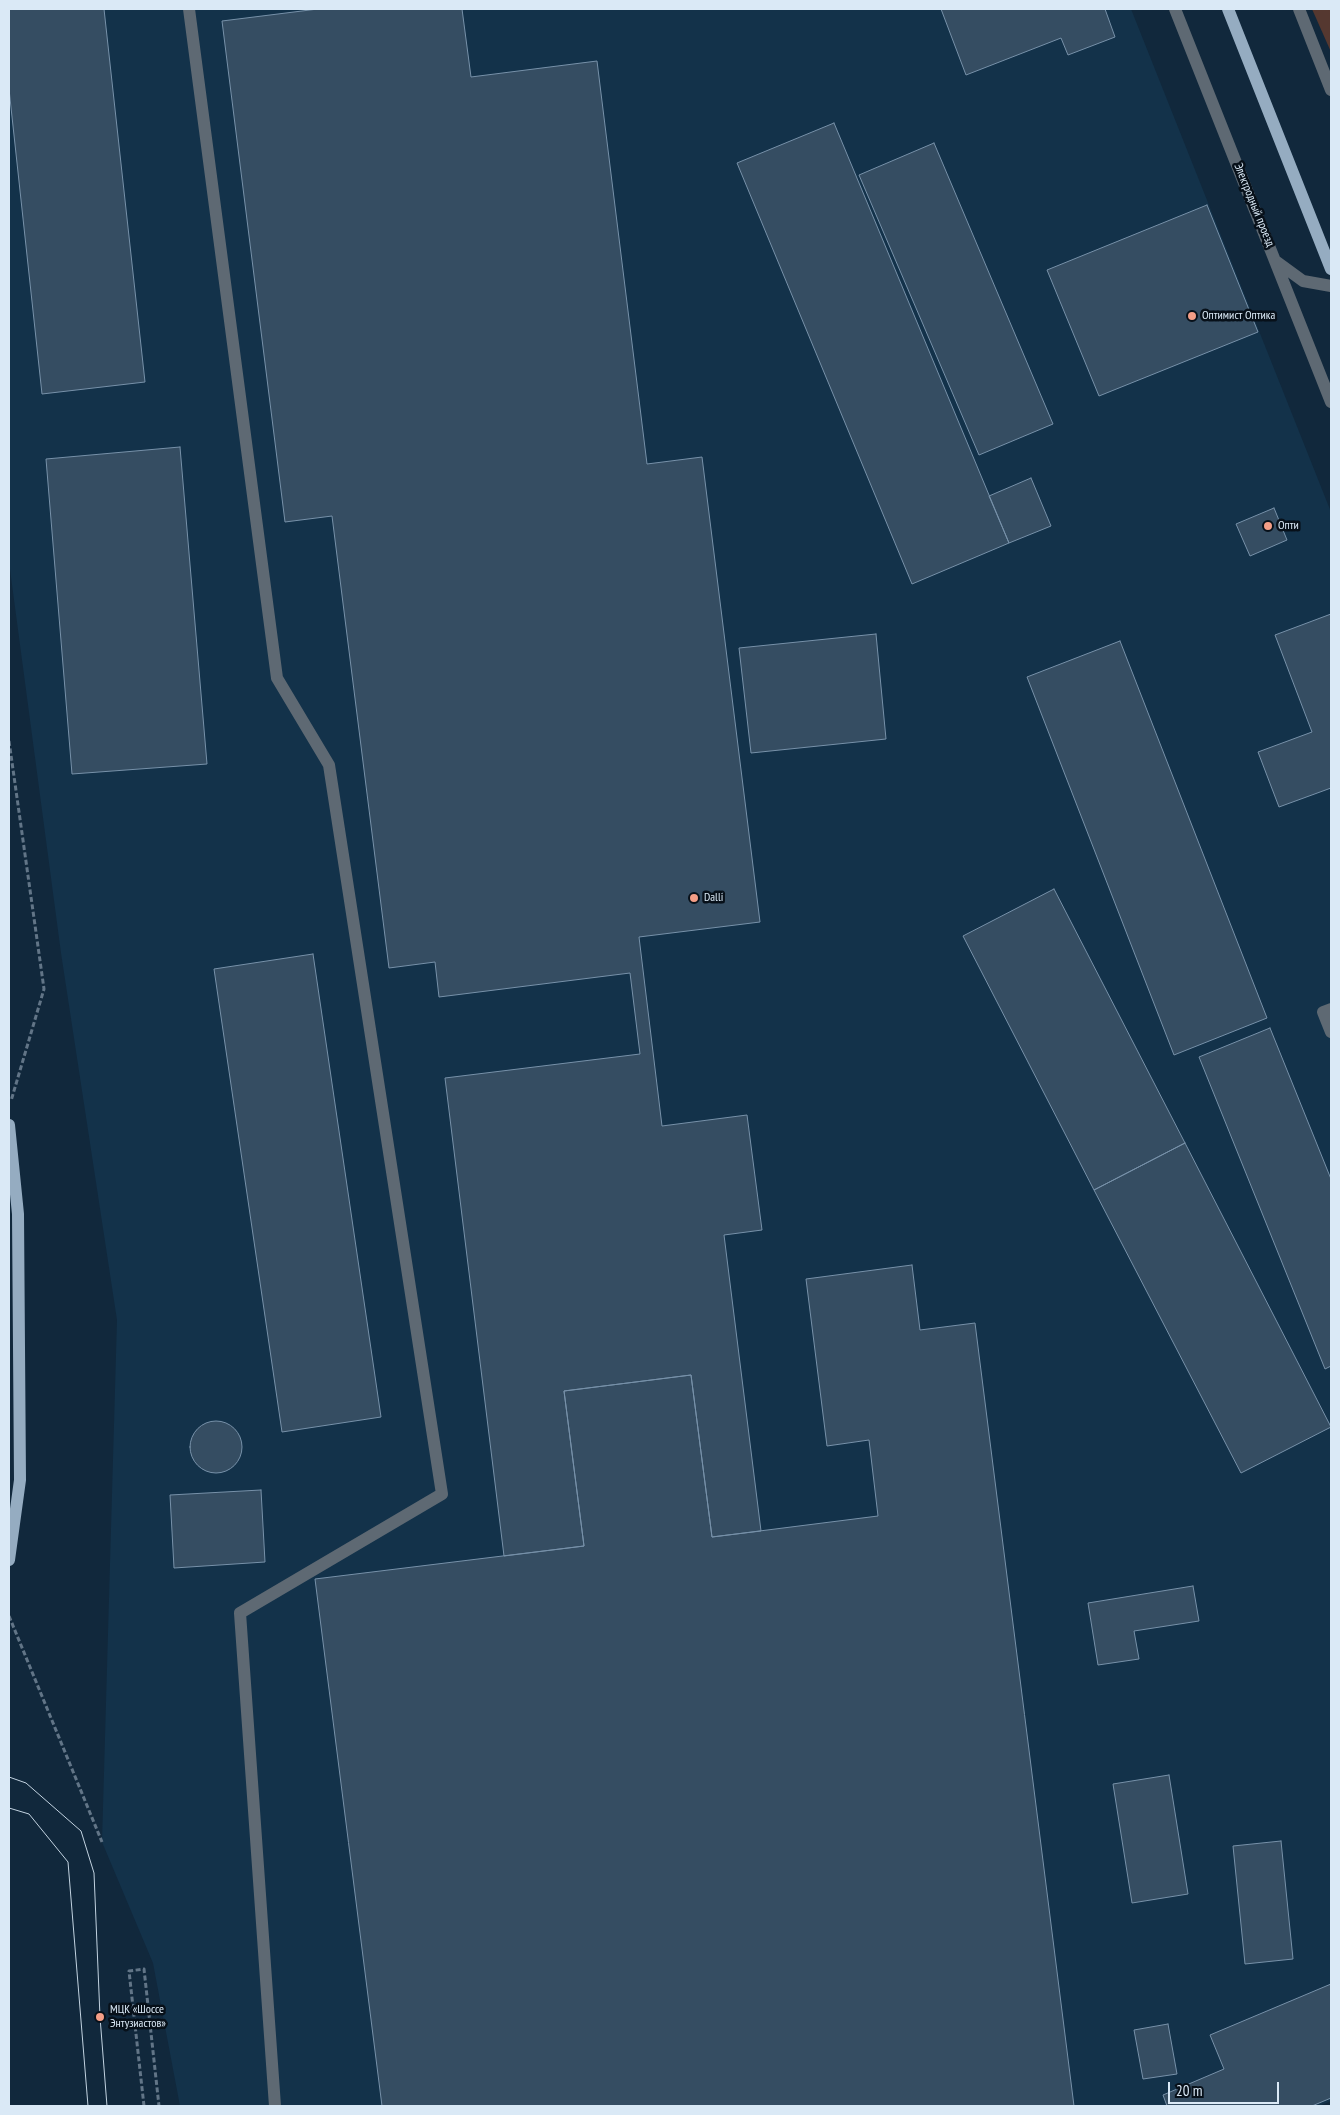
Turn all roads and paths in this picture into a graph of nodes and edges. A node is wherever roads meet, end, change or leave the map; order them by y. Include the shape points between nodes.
1 (189, 9) edge
2 (1176, 9) edge
3 (1228, 9) edge
4 (1299, 9) edge
5 (1331, 90) edge
6 (1277, 262) junction
7 (1331, 269) edge
8 (1331, 286) edge
9 (1331, 402) edge
10 (9, 741) edge
11 (1331, 1009) edge
12 (1331, 1032) edge
13 (9, 1109) edge
14 (9, 1125) edge
15 (9, 1560) edge
16 (9, 1616) edge
17 (102, 1842) dead end
18 (144, 2106) edge
19 (159, 2106) edge
20 (275, 2106) edge

1 - 20 street via 277,678 329,764 442,1494 240,1613
2 - 6 street, Электродный проезд
3 - 7 main road
4 - 5 street
6 - 8 street via 1303,281
6 - 9 street, Электродный проезд
10 - 13 path via 44,989
11 - 12 street via 1324,1012
14 - 15 main road via 18,1214 20,1480
16 - 17 path
18 - 19 path via 129,1971 144,1969

